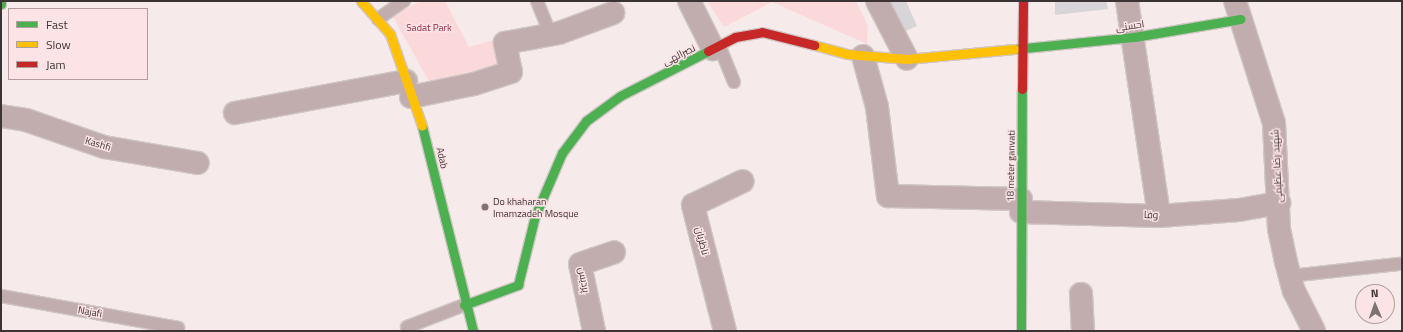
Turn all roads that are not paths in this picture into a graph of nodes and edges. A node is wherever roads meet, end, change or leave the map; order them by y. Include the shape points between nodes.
1 (2, 1) edge
2 (361, 1) edge
3 (404, 1) edge
4 (537, 1) edge
5 (689, 1) edge
6 (877, 1) edge
7 (1023, 1) edge
8 (1127, 1) edge
9 (1, 4) edge
10 (1237, 10) edge
11 (613, 13) dead end
12 (378, 19) junction
13 (551, 35) junction
14 (1134, 37) junction
15 (716, 47) junction
16 (1023, 50) junction
17 (863, 56) junction
18 (907, 60) junction
19 (734, 82) dead end
20 (409, 89) junction
21 (235, 113) dead end
22 (1, 116) edge
23 (198, 163) dead end
24 (743, 181) dead end
25 (1279, 203) junction
26 (1021, 206) junction
27 (1159, 216) junction
28 (614, 252) dead end
29 (1399, 264) dead end
30 (1290, 276) junction
31 (1080, 294) dead end
32 (1, 296) edge
33 (464, 305) junction
34 (407, 327) dead end
35 (178, 328) dead end
36 (473, 331) edge
37 (594, 331) edge
38 (725, 331) edge
39 (1021, 331) edge
40 (1083, 331) edge
41 (1314, 331) edge

1 - 9 street
2 - 12 street, Adab
3 - 12 lane
4 - 13 lane
5 - 15 street
6 - 18 street
7 - 16 street, 18 meter ganvati
8 - 14 street
10 - 14 street, احسنی
10 - 25 street, شهید رضا عظیمی via 1274,123
11 - 13 street
12 - 20 street, Adab via 390,34
13 - 20 street via 505,43 512,72 474,84
14 - 16 street, احسنی
14 - 27 street
15 - 17 street, نصرالهی via 735,37 762,32
15 - 19 lane
15 - 33 street, نصرالهی via 620,96 586,121 562,153 535,216 518,285
16 - 18 street, نصرالهی
16 - 26 street, 18 meter ganvati
17 - 18 street, نصرالهی
17 - 26 street, وفا via 878,106 888,196
20 - 21 street
20 - 33 street, Adab via 426,138
22 - 23 street, Kashfi via 26,120 104,148
24 - 38 street, ناظریان via 693,205
25 - 27 street, وفا via 1239,210
25 - 30 street, شهید رضا عظیمی via 1279,229
26 - 27 street, وفا
26 - 39 street, 18 meter ganvati
28 - 37 street, پردیس via 580,264
29 - 30 lane
30 - 41 street, شهید رضا عظیمی
31 - 40 street
32 - 35 lane, Najafi
33 - 34 lane
33 - 36 street, Adab

